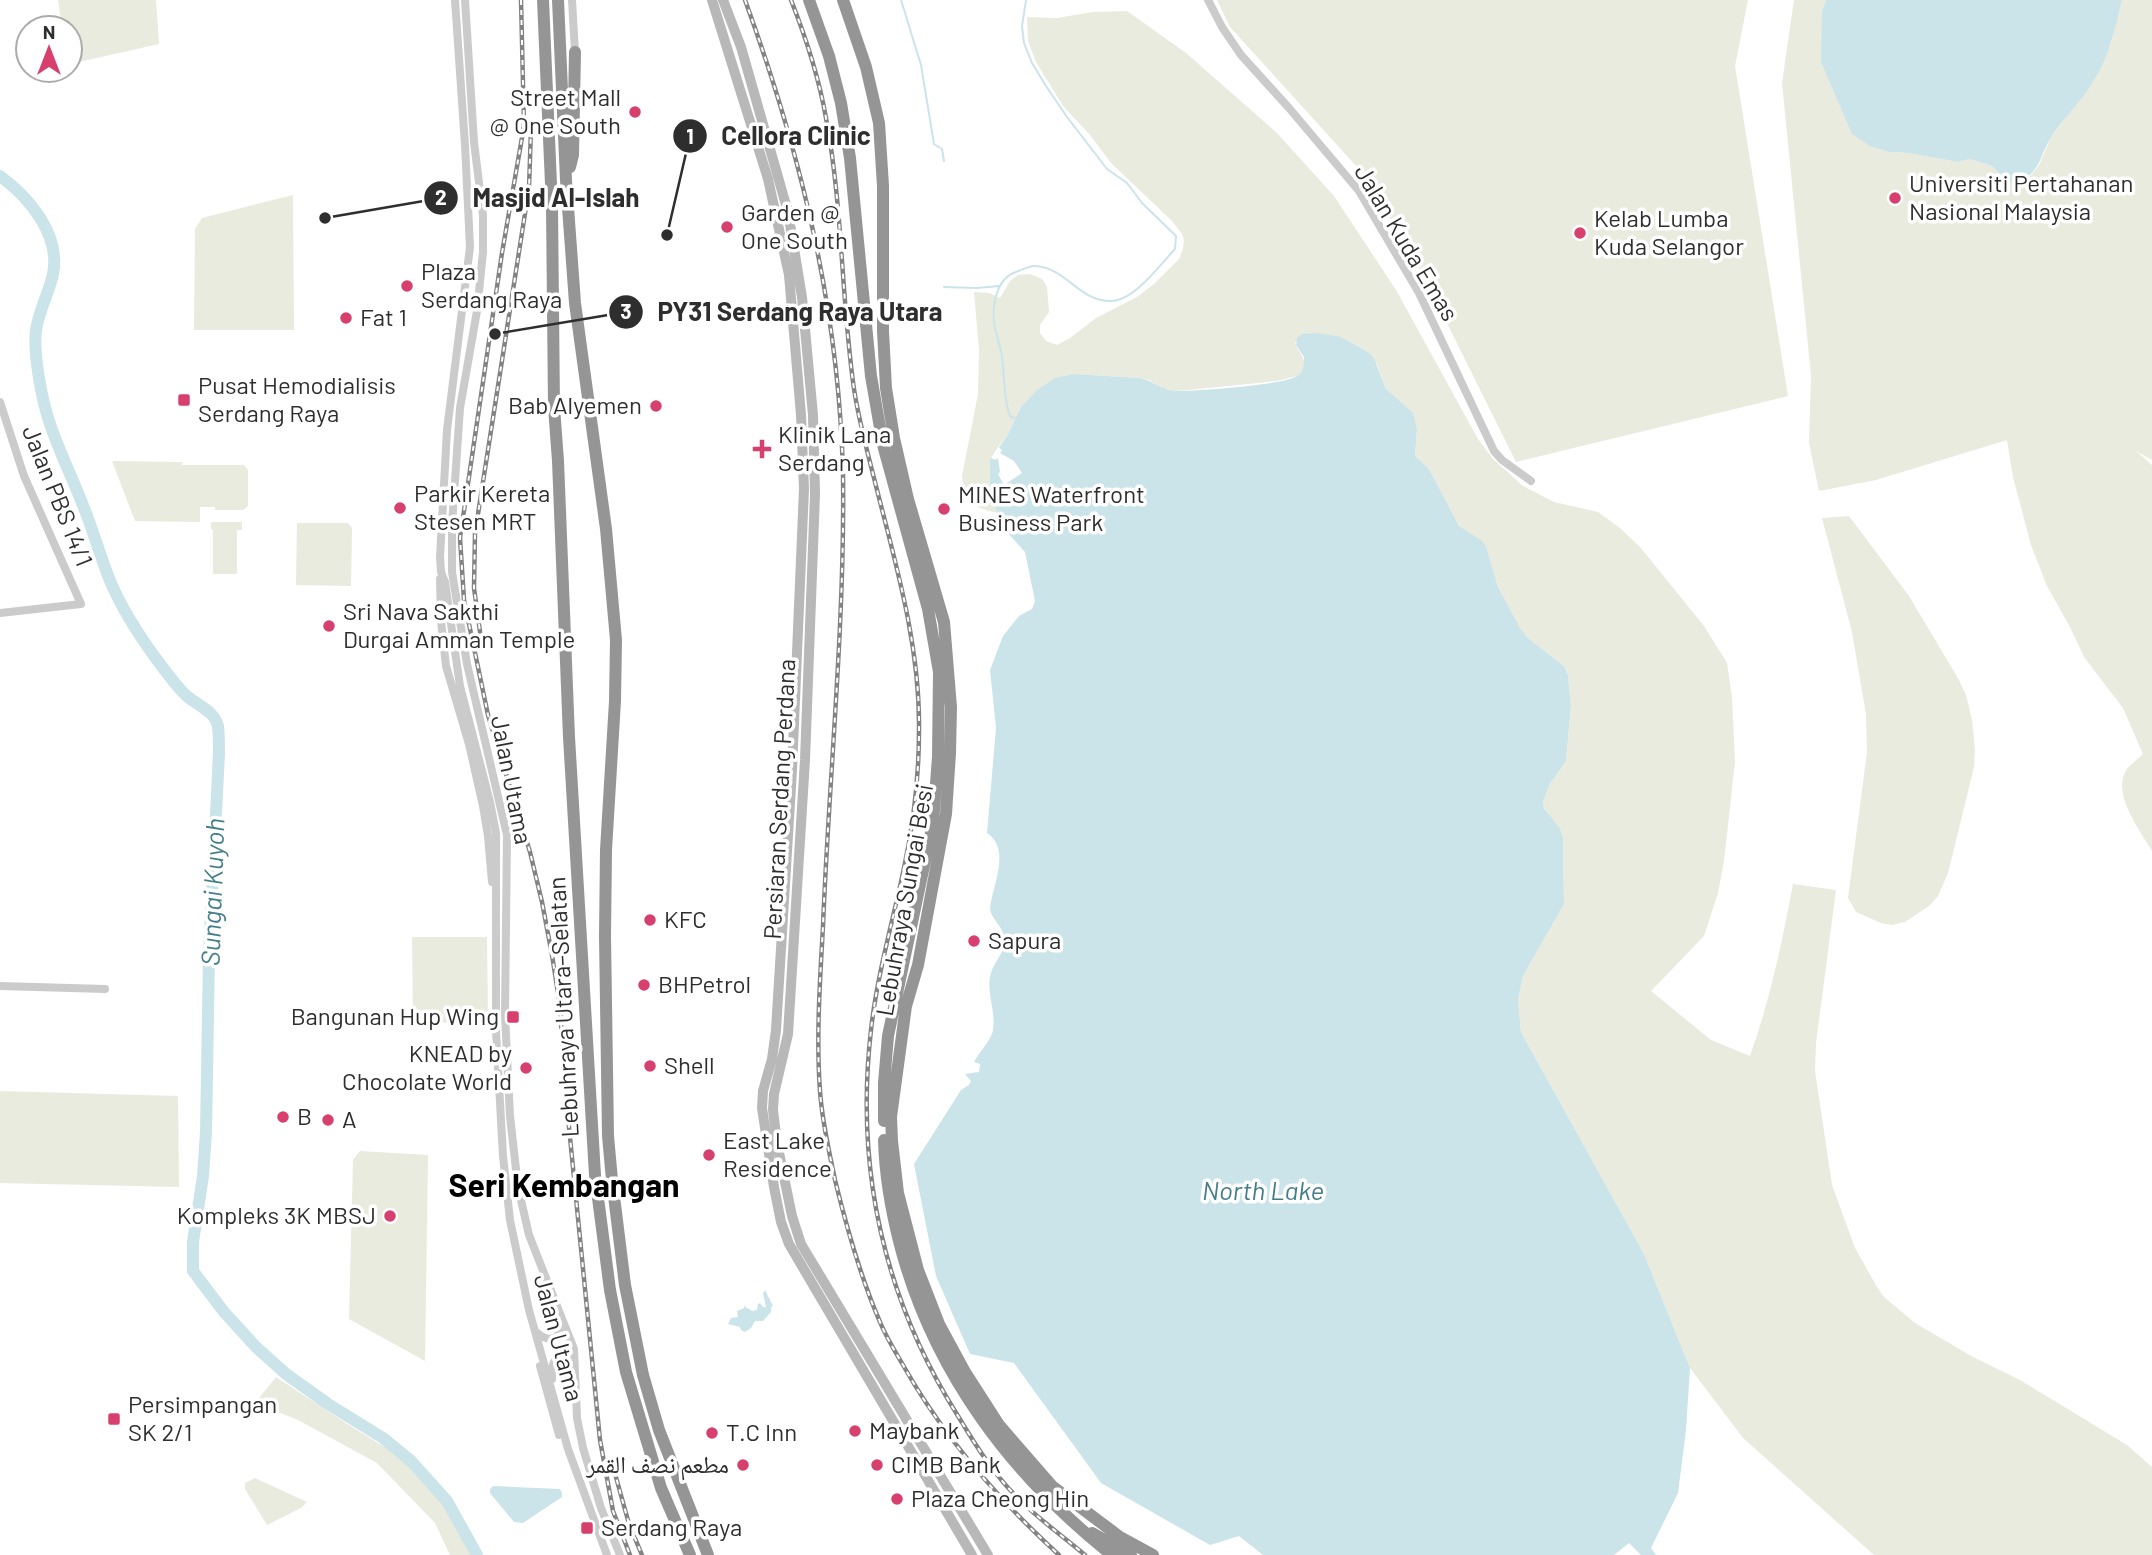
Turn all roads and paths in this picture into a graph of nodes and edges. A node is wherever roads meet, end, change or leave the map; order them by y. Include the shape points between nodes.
1 (455, 0) edge
2 (465, 0) edge
3 (544, 0) edge
4 (558, 0) edge
5 (572, 0) edge
6 (712, 0) edge
7 (723, 0) edge
8 (809, 0) edge
9 (843, 0) edge
10 (1208, 0) edge
11 (741, 47) junction
12 (729, 51) junction
13 (575, 52) joint
14 (566, 180) junction
15 (0, 402) edge
16 (1531, 481) dead end
17 (0, 613) edge
18 (794, 713) junction
19 (806, 713) junction
20 (0, 986) edge
21 (105, 989) dead end
22 (556, 1305) junction
23 (536, 1332) junction
24 (575, 1372) junction
25 (552, 1389) junction
26 (575, 1470) junction
27 (1079, 1529) junction
28 (607, 1555) edge
29 (620, 1555) edge
30 (690, 1555) edge
31 (708, 1555) edge
32 (972, 1555) edge
33 (988, 1555) edge
34 (1112, 1555) edge
35 (1131, 1555) edge
36 (1153, 1555) edge

1 - 23 street, Jalan Utama via 470,247 447,422 441,572 460,686 496,833 496,1031 506,1186 521,1278
2 - 22 street, Jalan Utama via 483,252 460,408 452,572 467,664 507,835 505,1015 518,1187 529,1235
3 - 30 highway, Lebuhraya Utara–Selatan via 553,380 595,1175 626,1372 661,1488
4 - 14 highway
5 - 13 street
6 - 12 main road, Persiaran Serdang Perdana
7 - 11 main road, Persiaran Serdang Perdana
8 - 27 highway, Lebuhraya Sungai Besi via 835,76 845,123 871,376 883,445 928,609 939,672 933,823 892,1016 884,1083 885,1166 893,1217 925,1320 953,1377 1000,1447
9 - 36 highway, Lebuhraya Sungai Besi via 879,123 889,410 908,499 941,610 950,681 946,814 906,1006 891,1117 898,1193 918,1270 939,1324 999,1425 1052,1486
10 - 16 street, Jalan Kuda Emas via 1241,55 1359,191 1419,293 1494,451
11 - 12 main road
11 - 19 main road, Persiaran Serdang Perdana via 788,212 805,327 815,472
12 - 18 main road, Persiaran Serdang Perdana via 768,179 790,285 804,473
13 - 14 highway via 573,155
14 - 31 highway, Lebuhraya Utara–Selatan via 575,303 616,640 605,936 612,1180 643,1375 659,1430
15 - 17 street, Jalan PBS 14/1 via 24,476 81,604
18 - 19 main road
18 - 32 main road, Persiaran Serdang Perdana via 776,1030 762,1108 779,1210 785,1235 808,1277
19 - 33 main road, Persiaran Serdang Perdana via 788,1034 773,1110 792,1216 817,1272
20 - 21 street
22 - 23 street via 557,1336 545,1339
22 - 24 street, Jalan Utama via 574,1349
23 - 25 street, Jalan Utama
23 - 26 street via 556,1426
24 - 25 street via 570,1360 558,1357 552,1366
24 - 29 street, Jalan Utama via 583,1448
25 - 26 street, Jalan Utama
26 - 28 street, Jalan Utama
27 - 34 highway, Lebuhraya Sungai Besi
27 - 35 highway via 1095,1533

